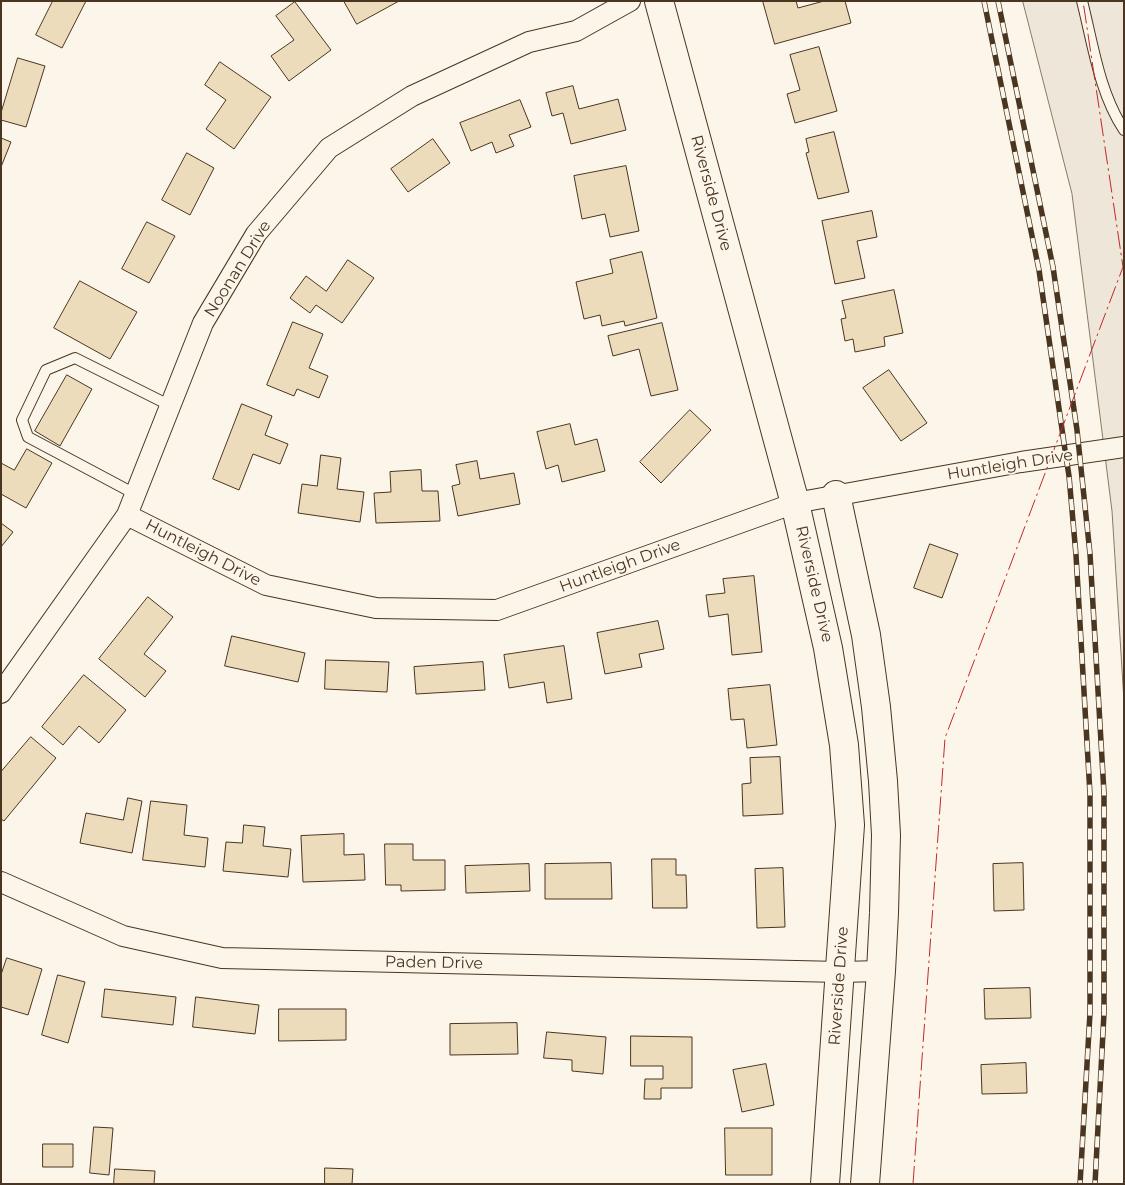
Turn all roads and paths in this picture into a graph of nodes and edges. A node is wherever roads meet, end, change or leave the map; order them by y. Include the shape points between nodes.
1 (630, 1) edge
2 (659, 1) edge
3 (1082, 1) edge
4 (1124, 130) edge
5 (171, 406) junction
6 (1124, 447) edge
7 (135, 494) junction
8 (836, 495) junction
9 (795, 502) junction
10 (127, 515) junction
11 (1, 693) edge
12 (1, 882) edge
13 (881, 971) junction
14 (840, 972) junction
15 (825, 1184) edge
16 (865, 1184) edge

1 - 5 street, Noonan Drive via 576,31 530,42 412,96 329,148 256,234 203,323
2 - 9 street, Riverside Drive
3 - 4 lane via 1104,87
5 - 7 street, Noonan Drive
5 - 7 lane via 75,358 46,370 22,420 28,437
6 - 8 street, Huntleigh Drive
7 - 10 street, Noonan Drive
8 - 9 street, Huntleigh Drive
8 - 13 street via 866,635 883,781 886,835
9 - 10 street, Huntleigh Drive via 497,610 376,608 266,585
9 - 14 street, Riverside Drive via 828,648 844,745 850,825
10 - 11 street, Noonan Drive
12 - 14 street, Paden Drive via 123,936 222,958
13 - 14 street, Paden Drive
13 - 16 street
14 - 15 street, Riverside Drive

